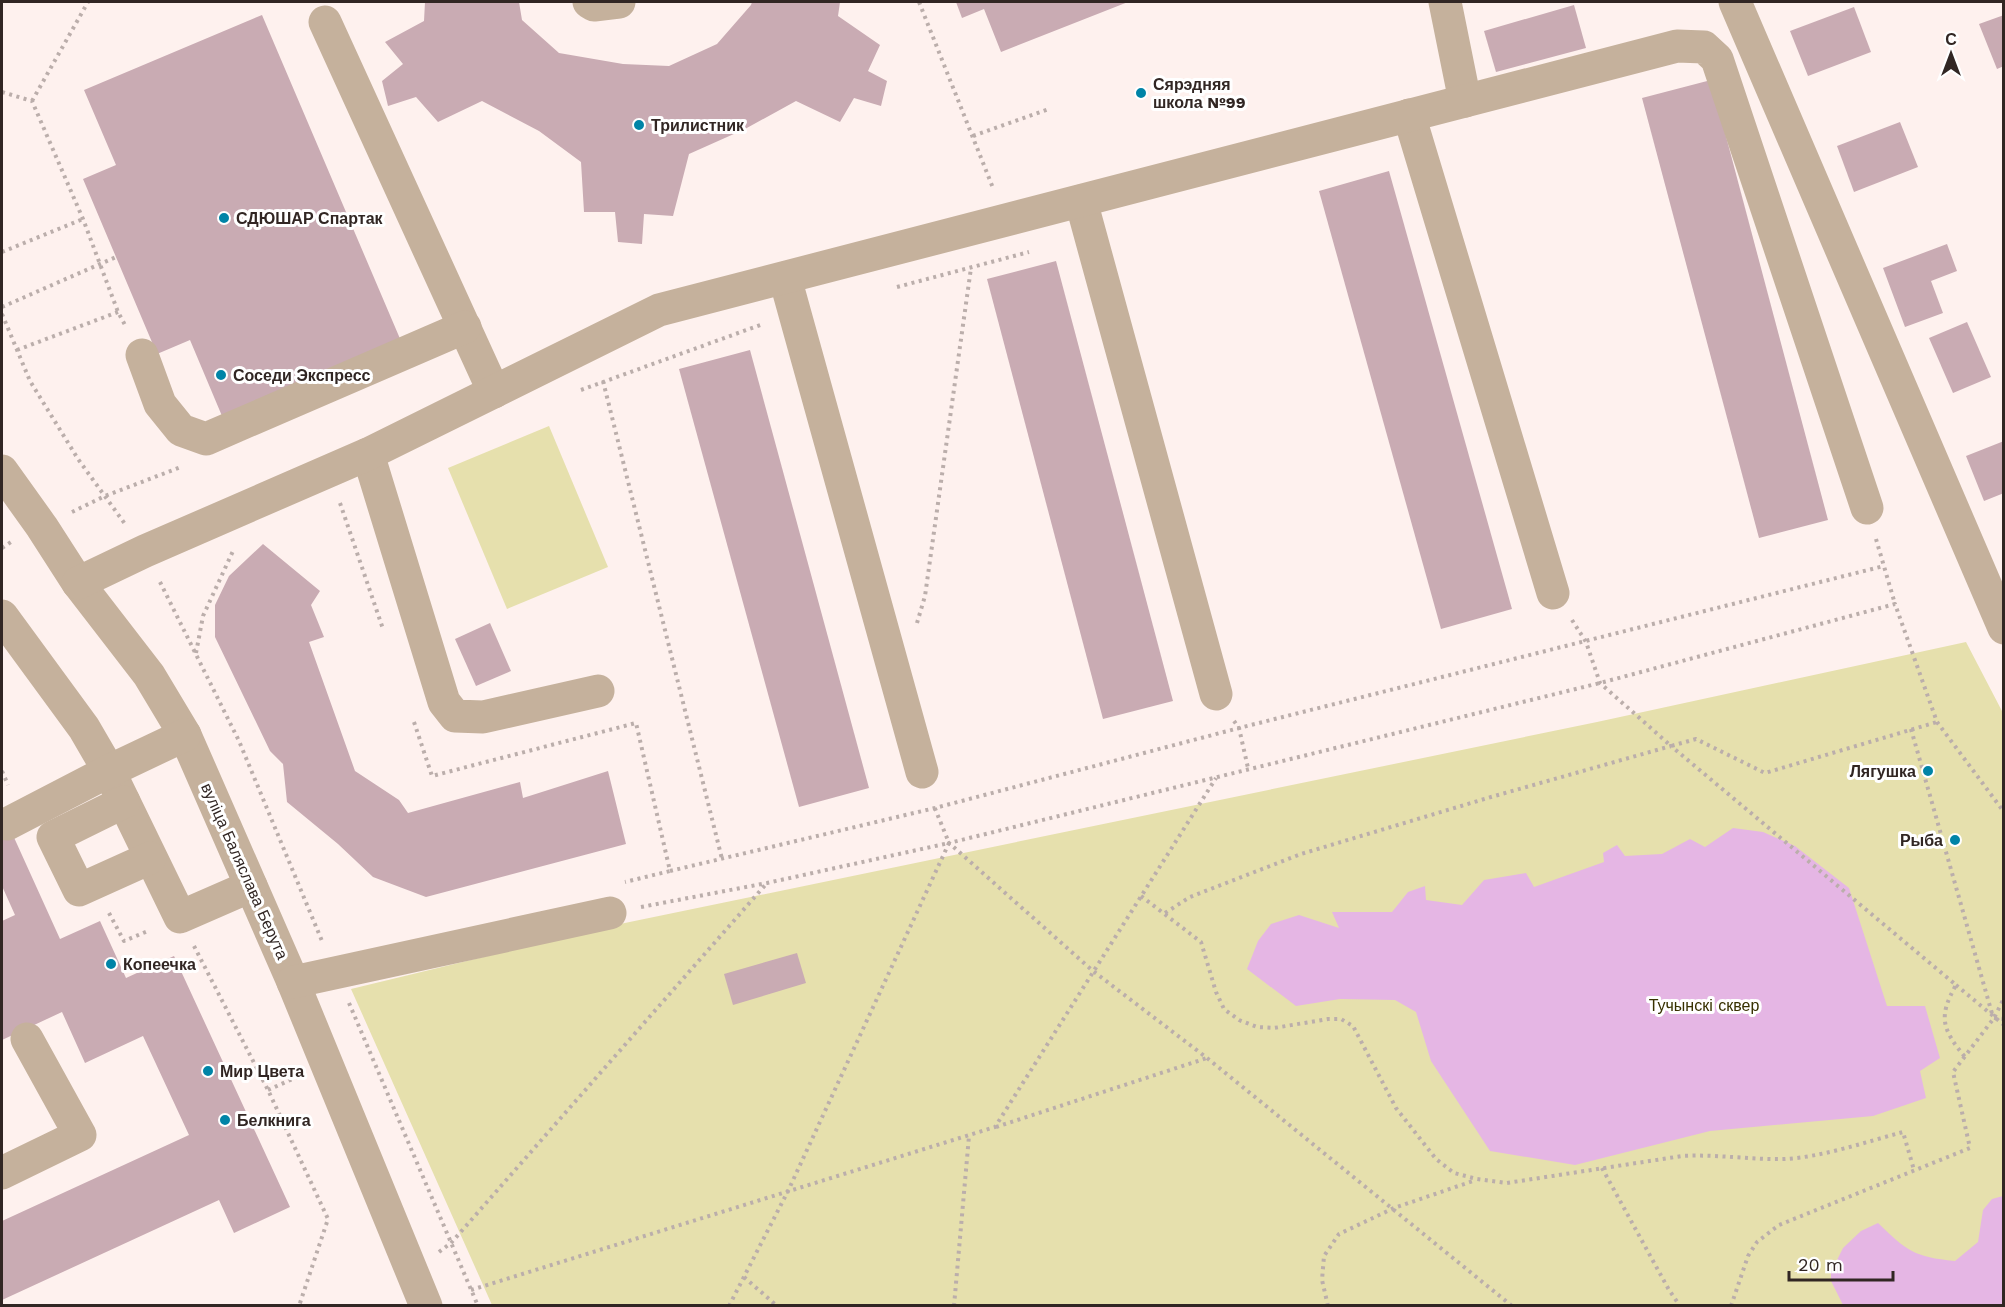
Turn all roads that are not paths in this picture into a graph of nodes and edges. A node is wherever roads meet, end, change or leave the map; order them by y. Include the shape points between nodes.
1 (590, 2) edge
2 (620, 2) edge
3 (1445, 2) edge
4 (1735, 2) edge
5 (325, 22) dead end
6 (1465, 101) junction
7 (1409, 115) junction
8 (1081, 201) junction
9 (785, 278) junction
10 (465, 327) junction
11 (142, 355) road end
12 (494, 392) junction
13 (368, 454) junction
14 (2, 471) edge
15 (1867, 508) dead end
16 (78, 583) junction
17 (1553, 593) dead end
18 (2, 616) edge
19 (2004, 628) edge
20 (598, 692) dead end
21 (1216, 694) dead end
22 (185, 735) junction
23 (109, 771) junction
24 (922, 772) dead end
25 (124, 802) junction
26 (7, 824) dead end
27 (150, 858) junction
28 (251, 886) junction
29 (610, 913) road end
30 (293, 982) junction
31 (27, 1039) dead end
32 (2, 1173) edge
33 (426, 1305) edge

1 - 2 street
3 - 6 street
4 - 19 street
5 - 10 street
6 - 7 street
6 - 15 street via 1677,46 1704,47 1717,59
7 - 8 street
7 - 17 street
8 - 9 street
8 - 21 street
9 - 12 street via 659,310
9 - 24 street
10 - 11 street via 207,439 181,430 160,404
10 - 12 street
12 - 13 street
13 - 16 street
13 - 20 street via 444,702 455,716 483,717
14 - 16 street, вуліца Баляслава Берута
16 - 22 street, вуліца Баляслава Берута via 149,675
18 - 23 street via 84,728
22 - 23 street
22 - 28 street, вуліца Баляслава Берута
23 - 25 street
23 - 26 street
25 - 27 street
25 - 27 street via 52,837 79,890
27 - 28 street via 180,917
28 - 30 street, вуліца Баляслава Берута
29 - 30 street
30 - 33 street, вуліца Баляслава Берута
31 - 32 street via 80,1135

